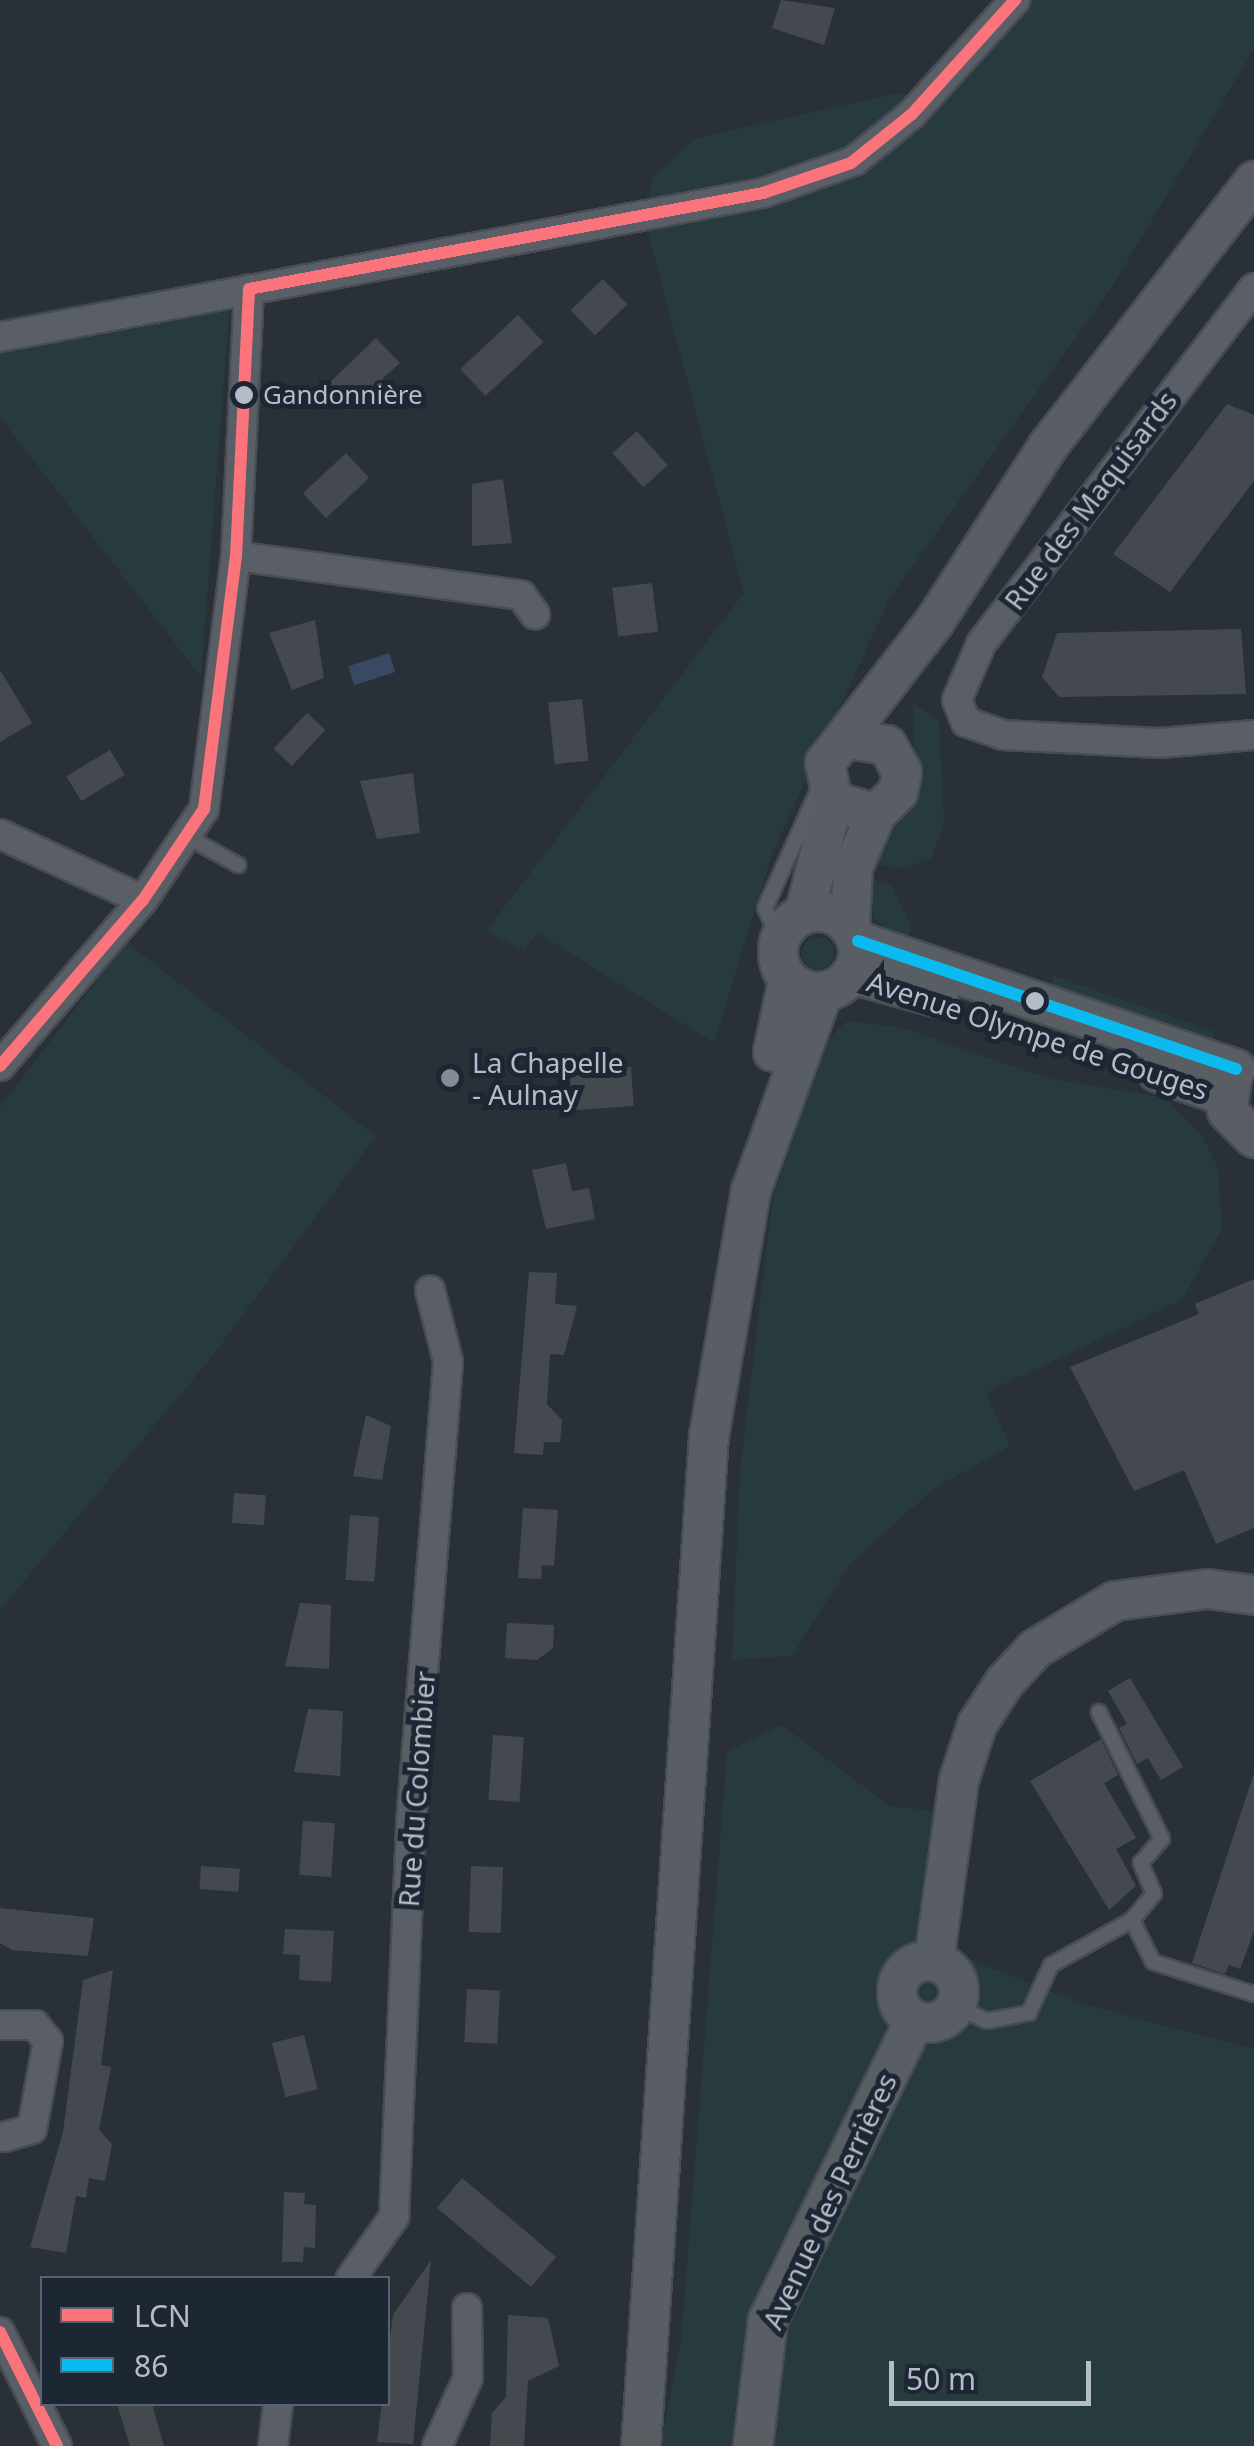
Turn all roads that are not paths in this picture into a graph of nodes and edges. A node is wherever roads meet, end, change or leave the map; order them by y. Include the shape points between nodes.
1 (1015, 0) edge
2 (1254, 180) edge
3 (1254, 288) edge
4 (250, 290) junction
5 (0, 338) edge
6 (236, 556) junction
7 (535, 614) dead end
8 (935, 621) junction
9 (1254, 735) edge
10 (848, 738) junction
11 (896, 757) junction
12 (828, 790) junction
13 (876, 814) junction
14 (0, 834) edge
15 (186, 836) junction
16 (238, 865) dead end
17 (143, 900) junction
18 (792, 925) junction
19 (834, 963) junction
20 (0, 1066) edge
21 (1238, 1073) edge
22 (1254, 1138) edge
23 (430, 1290) dead end
24 (1254, 1595) edge
25 (1098, 1712) dead end
26 (1132, 1920) junction
27 (934, 1962) junction
28 (1254, 1994) edge
29 (955, 2006) junction
30 (915, 2020) junction
31 (0, 2026) edge
32 (1, 2143) edge
33 (352, 2276) edge
34 (467, 2308) dead end
35 (0, 2332) edge
36 (278, 2406) edge
37 (57, 2446) edge
38 (274, 2446) edge
39 (438, 2446) edge
40 (642, 2446) edge
41 (753, 2446) edge

1 - 4 street via 912,114 850,163 763,194
2 - 8 main road via 1048,446
3 - 9 street, Rue des Maquisards via 981,644 957,700 966,722 1082,742
4 - 5 street
4 - 6 street
6 - 7 street via 521,595
6 - 15 street via 204,809
8 - 10 main road
8 - 11 main road via 900,704
10 - 11 main road via 876,740
10 - 12 main road
11 - 13 main road via 898,792
12 - 13 main road
12 - 18 main road
13 - 19 main road via 853,867
14 - 17 street
15 - 16 lane
15 - 17 street
17 - 20 street
18 - 19 main road
18 - 19 main road, Avenue Olympe de Gouges
19 - 21 main road, Avenue Olympe de Gouges
19 - 40 main road via 718,1253
21 - 22 main road via 1234,1124
23 - 33 street, Rue du Colombier via 448,1360 411,1823 394,2216
24 - 27 main road via 1208,1589 1115,1601 1035,1649 1004,1683 977,1724 959,1780
25 - 26 lane via 1162,1838 1141,1863 1154,1894
26 - 28 lane via 1153,1962
26 - 29 lane via 1051,1965 1029,2014 987,2021
27 - 29 main road via 956,1978
27 - 30 main road via 900,1978 897,1997
29 - 30 main road via 933,2022
30 - 41 main road, Avenue des Perrières via 768,2320
31 - 32 street via 35,2025 48,2040 32,2128
34 - 39 street via 468,2378
35 - 37 street
36 - 38 street

